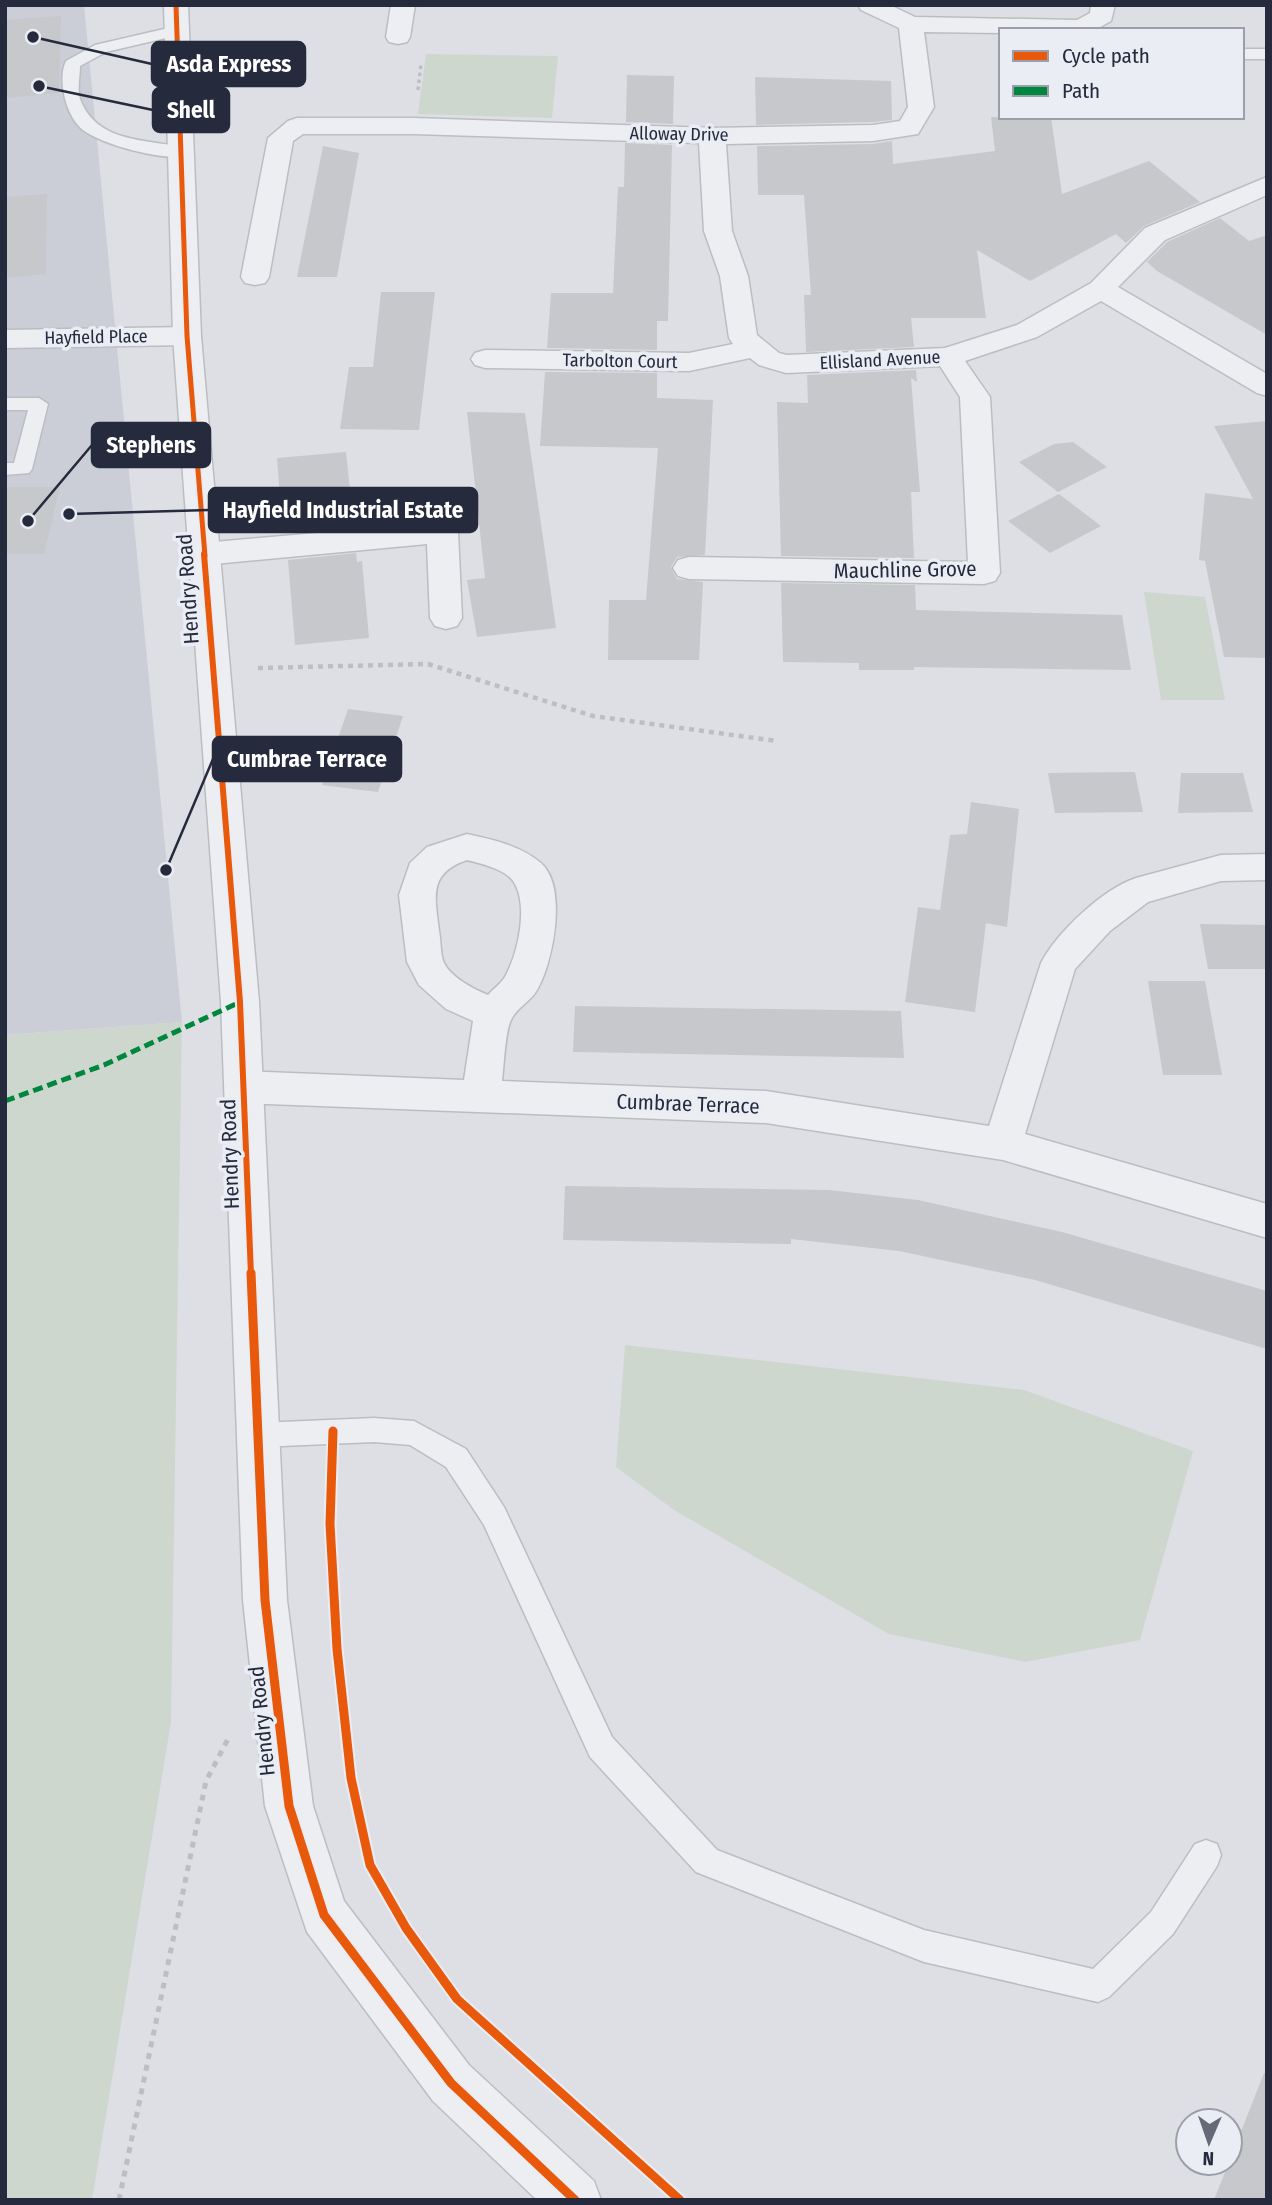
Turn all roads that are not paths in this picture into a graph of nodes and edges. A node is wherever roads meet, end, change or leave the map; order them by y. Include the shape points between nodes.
1 (403, 5) edge
2 (870, 5) edge
3 (1103, 5) edge
4 (176, 18) edge
5 (911, 24) junction
6 (1087, 28) edge
7 (398, 37) road end
8 (1244, 54) edge
9 (1267, 54) edge
10 (712, 136) junction
11 (181, 152) junction
12 (1261, 194) edge
13 (255, 276) dead end
14 (1101, 289) junction
15 (187, 336) junction
16 (5, 338) edge
17 (753, 349) junction
18 (948, 357) junction
19 (485, 359) dead end
20 (1267, 387) edge
21 (5, 404) edge
22 (5, 469) edge
23 (203, 554) junction
24 (689, 568) dead end
25 (446, 618) dead end
26 (1267, 867) edge
27 (493, 1013) dead end
28 (244, 1087) junction
29 (481, 1096) junction
30 (1003, 1144) junction
31 (1267, 1221) edge
32 (259, 1435) junction
33 (1206, 1855) dead end
34 (575, 2200) edge

1 - 7 street
2 - 5 street
3 - 6 street via 1102,16
4 - 11 street, Hendry Road
4 - 11 lane via 72,64 71,97 88,126 118,141
5 - 6 street
5 - 10 street, Alloway Drive via 921,107 909,128 873,133
8 - 9 lane
10 - 13 street, Alloway Drive via 297,126 281,138
10 - 17 street via 718,232 734,276 743,338
11 - 15 street, Hendry Road
12 - 14 street, Ellisland Avenue via 1155,233
14 - 18 street, Ellisland Avenue via 1027,331
14 - 20 street
15 - 16 street, Hayfield Place
15 - 23 street, Hendry Road
17 - 18 street, Ellisland Avenue via 786,363
17 - 19 street, Tarbolton Court via 688,362
18 - 24 street, Mauchline Grove via 975,397 984,573
21 - 22 lane via 39,404 22,469
23 - 25 street, Hendry Road via 442,532
23 - 28 street, Hendry Road
26 - 30 street via 1221,868 1136,892 1097,921 1059,964
27 - 29 street
28 - 29 street, Cumbrae Terrace
28 - 32 street, Hendry Road
29 - 30 street, Cumbrae Terrace via 766,1107
30 - 31 street, Cumbrae Terrace
32 - 33 lane via 374,1430 414,1433 456,1458 494,1516 601,1747 706,1861 924,1947 1098,1986 1162,1923
32 - 34 street, Hendry Road via 265,1600 289,1805 324,1915 451,2084

